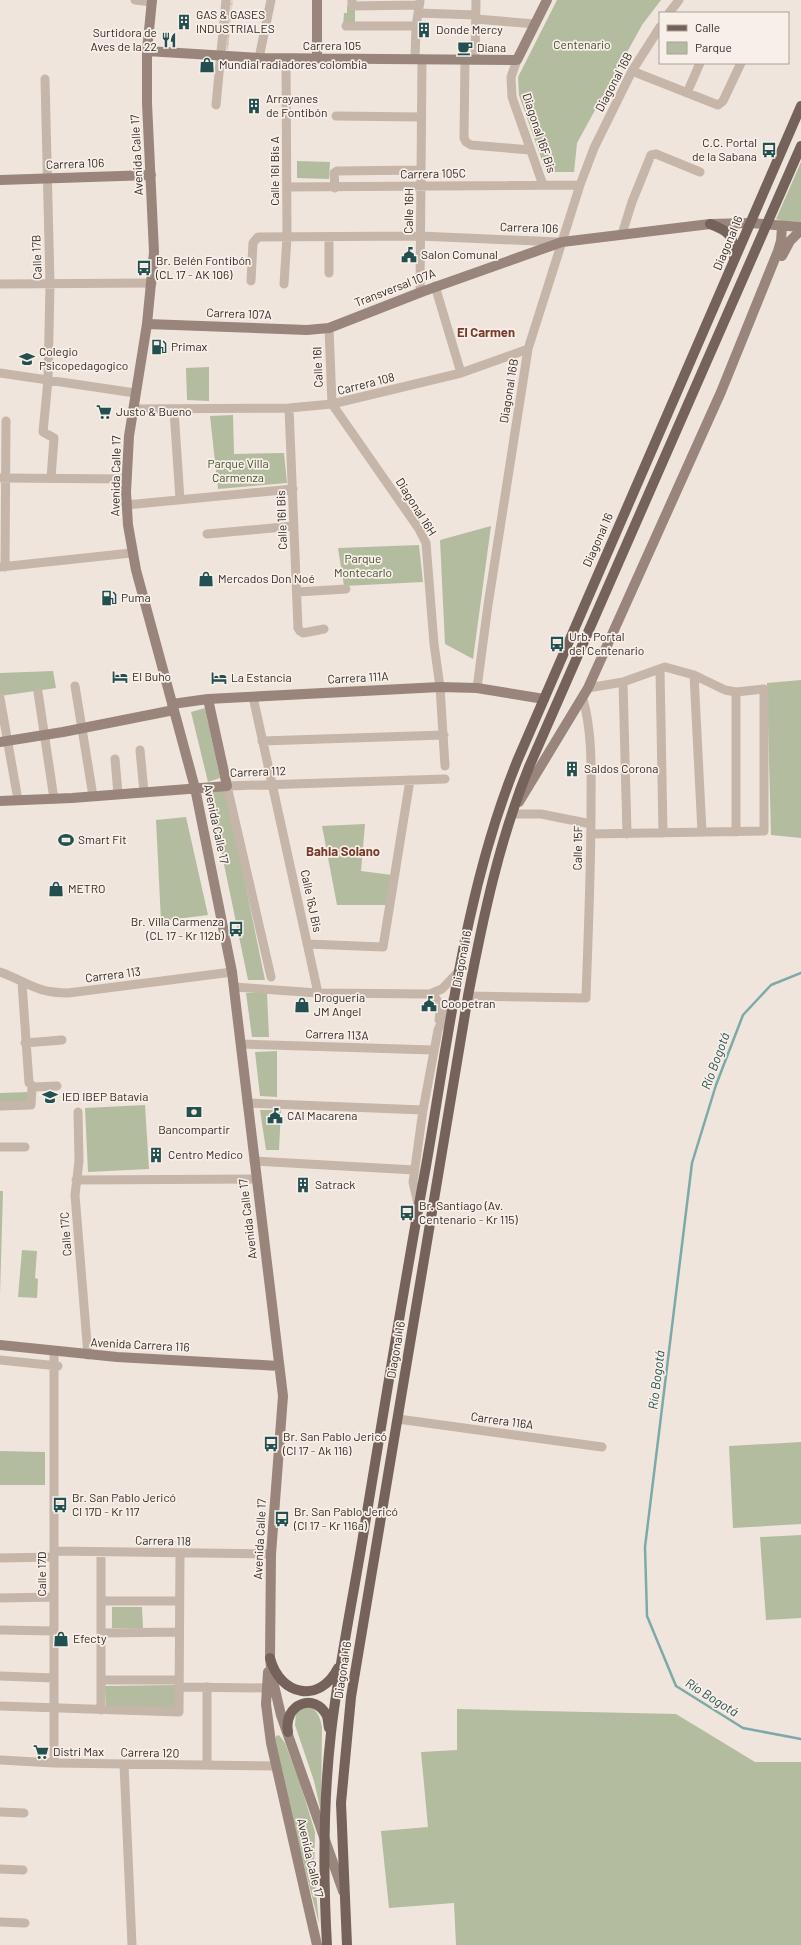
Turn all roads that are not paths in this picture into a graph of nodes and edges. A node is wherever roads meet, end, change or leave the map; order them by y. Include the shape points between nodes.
1 (135, 0) edge
2 (226, 0) edge
3 (271, 0) edge
4 (316, 0) edge
5 (476, 0) edge
6 (547, 0) edge
7 (679, 0) edge
8 (152, 1) edge
9 (352, 3) edge
10 (419, 6) edge
11 (670, 12) edge
12 (476, 17) junction
13 (535, 24) junction
14 (346, 26) dead end
15 (416, 26) junction
16 (659, 29) edge
17 (147, 51) junction
18 (220, 56) junction
19 (259, 58) junction
20 (286, 58) junction
21 (317, 59) junction
22 (419, 59) junction
23 (465, 59) junction
24 (476, 60) junction
25 (517, 60) junction
26 (700, 64) edge
27 (741, 64) edge
28 (632, 71) junction
29 (45, 78) dead end
30 (687, 93) junction
31 (216, 105) dead end
32 (801, 106) edge
33 (336, 116) dead end
34 (421, 117) junction
35 (801, 146) edge
36 (530, 150) junction
37 (421, 170) junction
38 (700, 172) dead end
39 (151, 175) junction
40 (46, 178) junction
41 (0, 180) edge
42 (543, 185) junction
43 (580, 185) junction
44 (421, 186) junction
45 (287, 187) junction
46 (335, 188) junction
47 (750, 223) junction
48 (710, 224) junction
49 (767, 225) junction
50 (782, 227) junction
51 (801, 228) edge
52 (622, 234) junction
53 (420, 236) junction
54 (287, 237) junction
55 (329, 238) junction
56 (562, 242) junction
57 (734, 262) junction
58 (329, 274) dead end
59 (251, 282) dead end
60 (152, 283) junction
61 (0, 284) edge
62 (50, 284) junction
63 (284, 284) dead end
64 (435, 286) junction
65 (420, 292) junction
66 (754, 311) junction
67 (147, 324) junction
68 (329, 328) junction
69 (528, 349) junction
70 (0, 373) edge
71 (461, 373) junction
72 (48, 380) junction
73 (135, 393) junction
74 (332, 404) junction
75 (133, 408) junction
76 (289, 408) junction
77 (174, 410) junction
78 (6, 421) dead end
79 (3, 478) edge
80 (51, 478) junction
81 (126, 480) junction
82 (293, 489) junction
83 (180, 500) junction
84 (126, 505) junction
85 (294, 526) junction
86 (207, 534) dead end
87 (132, 552) junction
88 (2, 567) edge
89 (346, 589) dead end
90 (297, 592) junction
91 (324, 629) dead end
92 (660, 669) junction
93 (694, 675) junction
94 (623, 682) junction
95 (75, 686) dead end
96 (440, 687) junction
97 (477, 688) junction
98 (588, 688) junction
99 (38, 692) dead end
100 (736, 692) junction
101 (253, 697) junction
102 (0, 698) edge
103 (583, 698) junction
104 (208, 699) junction
105 (544, 699) junction
106 (173, 707) junction
107 (82, 728) junction
108 (45, 735) junction
109 (444, 735) junction
110 (4, 741) edge
111 (262, 741) junction
112 (140, 750) dead end
113 (115, 759) dead end
114 (445, 766) dead end
115 (445, 779) dead end
116 (410, 780) junction
117 (272, 785) junction
118 (227, 786) junction
119 (195, 788) junction
120 (144, 792) junction
121 (118, 794) junction
122 (93, 796) junction
123 (54, 799) junction
124 (18, 800) junction
125 (0, 801) edge
126 (512, 814) junction
127 (591, 824) junction
128 (702, 832) junction
129 (736, 832) junction
130 (663, 833) junction
131 (591, 834) junction
132 (627, 834) junction
133 (307, 944) junction
134 (459, 971) junction
135 (0, 972) edge
136 (232, 972) junction
137 (271, 978) dead end
138 (22, 982) junction
139 (234, 987) junction
140 (318, 993) junction
141 (430, 994) junction
142 (455, 996) junction
143 (468, 996) junction
144 (438, 1030) junction
145 (62, 1040) dead end
146 (25, 1043) junction
147 (240, 1044) junction
148 (433, 1050) junction
149 (57, 1086) dead end
150 (32, 1087) junction
151 (247, 1103) junction
152 (0, 1106) edge
153 (423, 1110) junction
154 (78, 1112) dead end
155 (0, 1147) edge
156 (25, 1147) dead end
157 (254, 1160) junction
158 (414, 1170) junction
159 (256, 1179) junction
160 (76, 1180) junction
161 (418, 1204) junction
162 (0, 1345) edge
163 (57, 1352) junction
164 (88, 1355) junction
165 (0, 1360) edge
166 (56, 1365) junction
167 (279, 1366) junction
168 (398, 1419) junction
169 (602, 1447) dead end
170 (101, 1552) junction
171 (180, 1553) junction
172 (54, 1554) junction
173 (271, 1554) junction
174 (0, 1558) edge
175 (54, 1597) junction
176 (0, 1598) edge
177 (179, 1601) junction
178 (101, 1602) junction
179 (0, 1630) edge
180 (54, 1631) junction
181 (179, 1632) junction
182 (101, 1633) junction
183 (270, 1658) junction
184 (341, 1662) junction
185 (0, 1676) edge
186 (54, 1678) junction
187 (101, 1680) junction
188 (179, 1683) junction
189 (207, 1688) junction
190 (266, 1688) junction
191 (0, 1706) edge
192 (54, 1709) junction
193 (101, 1710) junction
194 (288, 1732) junction
195 (331, 1735) junction
196 (270, 1736) junction
197 (0, 1760) edge
198 (54, 1763) junction
199 (124, 1764) junction
200 (207, 1765) junction
201 (276, 1766) junction
202 (0, 1812) edge
203 (24, 1813) dead end
204 (323, 1835) junction
205 (0, 1870) edge
206 (24, 1870) dead end
207 (345, 1895) junction
208 (0, 1922) edge
209 (25, 1923) dead end
210 (132, 1945) edge
211 (317, 1945) edge
212 (327, 1945) edge
213 (347, 1945) edge

1 - 8 street
2 - 18 street
3 - 19 street
4 - 21 street
5 - 12 street
6 - 13 street, Diagonal 16F Bis
7 - 11 street
8 - 17 street, Avenida Calle 17
9 - 10 street
10 - 12 street
10 - 15 street, Calle 16H
12 - 13 street
12 - 24 street
13 - 25 street, Diagonal 16F Bis
14 - 15 street
15 - 22 street, Calle 16H
16 - 28 street, Diagonal 16B
17 - 18 street, Carrera 105
17 - 39 street, Avenida Calle 17
18 - 19 street, Carrera 105
18 - 31 street
19 - 20 street, Carrera 105
20 - 21 street, Carrera 105
20 - 45 street, Calle 16I Bis A
21 - 22 street, Carrera 105
22 - 23 street, Carrera 105
22 - 34 street, Calle 16H
23 - 24 street, Carrera 105
23 - 36 street via 466,142 471,145
24 - 25 street, Carrera 105
25 - 36 street, Diagonal 16F Bis via 512,77 512,97
26 - 30 street
27 - 30 street via 722,104 718,105
28 - 30 street
28 - 43 street, Diagonal 16B via 607,118
29 - 40 street, Calle 17B
32 - 47 main road, Diagonal 16
33 - 34 street
34 - 37 street, Calle 16H
35 - 49 main road, Diagonal 16
36 - 42 street, Diagonal 16F Bis
37 - 44 street, Calle 16H
37 - 46 street, Carrera 105C via 335,172
38 - 52 street via 656,154 651,155
39 - 40 street, Carrera 106
39 - 60 street, Avenida Calle 17 via 154,234
40 - 41 street, Carrera 106
40 - 62 street, Calle 17B
42 - 43 street, Carrera 105C
42 - 44 street, Carrera 105C
43 - 56 street, Diagonal 16B
44 - 46 street, Carrera 105C
44 - 53 street, Calle 16H
45 - 46 street, Carrera 105C
45 - 54 street, Calle 16I Bis A
47 - 48 street, Carrera 106
47 - 49 street, Carrera 106
47 - 57 main road, Diagonal 16
48 - 52 street, Carrera 106
48 - 57 main road via 722,229 732,238
49 - 50 street, Carrera 106
49 - 126 main road, Diagonal 16 via 543,736
50 - 51 street, Carrera 106
50 - 66 street, Diagonal 16 via 780,247
51 - 66 street, Diagonal 16 via 786,247
52 - 56 street, Carrera 106
53 - 55 street, Carrera 106
53 - 56 street, Carrera 106
53 - 65 street, Calle 16H
54 - 55 street, Carrera 106
54 - 59 street, Carrera 106 via 258,237 255,240
54 - 63 street, Calle 16I Bis A
55 - 58 street
56 - 64 street, Transversal 107A
56 - 69 street, Diagonal 16B
57 - 105 main road, Diagonal 16
60 - 62 street
60 - 67 street, Avenida Calle 17
61 - 62 street
62 - 72 street, Calle 17B
64 - 65 street, Transversal 107A
64 - 71 street
65 - 68 street, Transversal 107A
66 - 98 street, Diagonal 16 via 721,392
67 - 68 street, Carrera 107A via 307,330
67 - 73 street, Avenida Calle 17
68 - 74 street, Calle 16I
69 - 71 street, Carrera 108
69 - 97 street, Diagonal 16B
70 - 72 street
71 - 74 street, Carrera 108
72 - 73 street
72 - 80 street, Calle 17B via 44,434 54,438
73 - 75 street, Avenida Calle 17
74 - 76 street, Carrera 108
74 - 96 street, Diagonal 16H via 419,529 426,543
75 - 77 street, Carrera 108
75 - 81 street, Avenida Calle 17
76 - 77 street, Carrera 108
76 - 82 street, Calle 16I Bis
77 - 83 street
78 - 79 street
79 - 80 street
79 - 88 street
80 - 81 street
81 - 84 street, Avenida Calle 17
82 - 83 street
82 - 85 street, Calle 16I Bis
83 - 84 street
84 - 87 street, Avenida Calle 17
85 - 86 street
85 - 90 street, Calle 16I Bis
87 - 88 street
87 - 106 street, Avenida Calle 17
89 - 90 street
90 - 91 street, Calle 16I Bis via 300,632
92 - 93 street via 672,668
92 - 94 street
92 - 130 street
93 - 100 street via 725,690
93 - 128 street
94 - 98 street
94 - 132 street
95 - 107 street
96 - 97 street, Carrera 111A
96 - 101 street, Carrera 111A
96 - 109 street
97 - 105 street, Carrera 111A
98 - 103 street, Diagonal 16
99 - 108 street
100 - 129 street
100 - 129 street via 764,689 764,831
101 - 104 street, Carrera 111A
101 - 111 street, Calle 16J Bis
102 - 110 street
103 - 126 street, Diagonal 16
103 - 127 street, Calle 15F via 590,746
104 - 106 street, Carrera 111A
104 - 118 street
105 - 134 main road, Diagonal 16 via 495,820 474,898
106 - 107 street, Carrera 111A
106 - 119 street, Avenida Calle 17
107 - 108 street, Carrera 111A
107 - 122 street
108 - 110 street, Carrera 111A
108 - 123 street
109 - 111 street
109 - 114 street
110 - 124 street
111 - 117 street, Calle 16J Bis
112 - 120 street
113 - 121 street
115 - 116 street, Carrera 112
116 - 117 street, Carrera 112
116 - 133 street via 383,947
117 - 118 street, Carrera 112
117 - 133 street, Calle 16J Bis
118 - 119 street, Carrera 112
118 - 137 street
119 - 120 street, Carrera 112
119 - 136 street, Avenida Calle 17
120 - 121 street, Carrera 112
121 - 122 street, Carrera 112
122 - 123 street, Carrera 112
123 - 124 street, Carrera 112
124 - 125 street, Carrera 112
126 - 127 street via 540,814
126 - 143 main road, Diagonal 16 via 487,898
127 - 131 street, Calle 15F
128 - 129 street
128 - 130 street
130 - 132 street
131 - 132 street
131 - 143 street, Calle 15F via 586,998
133 - 140 street, Calle 16J Bis
134 - 141 street via 442,988
134 - 142 main road, Diagonal 16
135 - 138 street, Carrera 113
136 - 138 street, Carrera 113 via 68,993 46,992
136 - 139 street, Avenida Calle 17
138 - 146 street
139 - 140 street
139 - 147 street, Avenida Calle 17
140 - 141 street
141 - 144 street via 438,1000 440,1006
142 - 144 street, Diagonal 16
142 - 161 main road, Diagonal 16
143 - 168 main road, Diagonal 16
144 - 148 street, Diagonal 16
145 - 146 street
146 - 150 street via 29,1083
147 - 148 street, Carrera 113A
147 - 151 street, Avenida Calle 17
148 - 153 street, Diagonal 16
149 - 150 street
150 - 152 street via 30,1105
151 - 153 street
151 - 157 street, Avenida Calle 17
153 - 158 street, Diagonal 16
154 - 160 street, Calle 17C via 79,1161
155 - 156 street
157 - 158 street
157 - 159 street, Avenida Calle 17
158 - 161 street, Diagonal 16 via 413,1182
159 - 160 street
159 - 167 street, Avenida Calle 17
160 - 164 street, Calle 17C via 75,1195
161 - 184 main road, Diagonal 16
162 - 163 street, Avenida Carrera 116
163 - 164 street, Avenida Carrera 116
163 - 166 street, Calle 17D
164 - 167 street, Avenida Carrera 116
165 - 166 street
166 - 172 street, Calle 17D
167 - 173 street, Avenida Calle 17 via 282,1406
168 - 169 street, Carrera 116A
168 - 207 main road, Diagonal 16 via 346,1736 341,1808
170 - 171 street, Carrera 118
170 - 172 street, Carrera 118
170 - 178 street
171 - 173 street, Carrera 118
171 - 177 street
172 - 174 street, Carrera 118
172 - 175 street, Calle 17D
173 - 183 street, Avenida Calle 17
175 - 176 street
175 - 180 street, Calle 17D
177 - 178 street
177 - 181 street
178 - 182 street
179 - 180 street
180 - 186 street, Calle 17D
181 - 182 street
181 - 188 street
182 - 187 street
183 - 184 main road via 276,1675 282,1682 300,1691 309,1691 327,1684 334,1677
183 - 190 street, Avenida Calle 17
183 - 194 street, Avenida Calle 17 via 276,1696
184 - 195 main road, Diagonal 16
185 - 186 street
186 - 192 street, Calle 17D
187 - 188 street
187 - 193 street
188 - 189 street
188 - 193 street via 178,1712
189 - 190 street
189 - 200 street
190 - 196 street, Avenida Calle 17
191 - 192 street
192 - 193 street
192 - 198 street, Calle 17D
194 - 195 main road via 288,1720 293,1709 299,1704 307,1703 315,1704 322,1709 327,1716
194 - 196 street via 276,1731
194 - 204 street, Avenida Calle 17
195 - 204 main road, Diagonal 16
196 - 201 street, Avenida Calle 17
197 - 198 street, Carrera 120
198 - 199 street, Carrera 120
199 - 200 street, Carrera 120
199 - 210 street
200 - 201 street, Carrera 120
201 - 211 street, Avenida Calle 17
202 - 203 street
204 - 207 street, Avenida Calle 17
204 - 212 main road, Avenida Calle 17
205 - 206 street
207 - 213 main road, Avenida Calle 17
208 - 209 street

